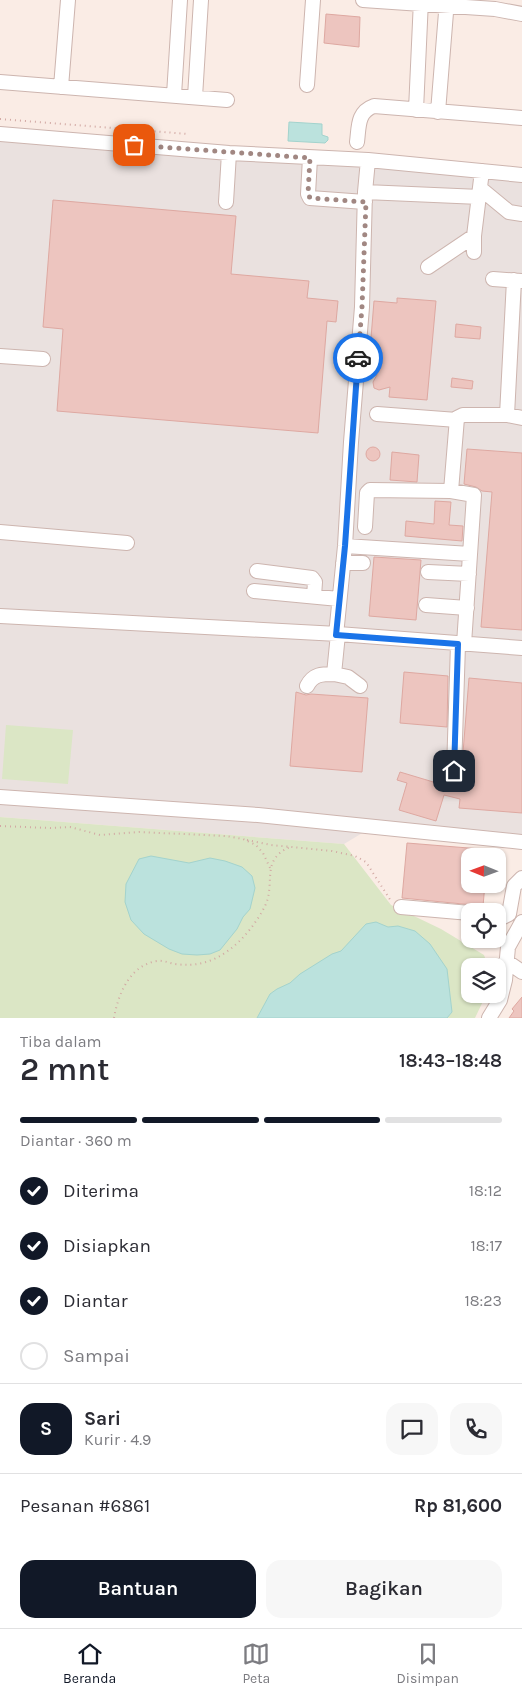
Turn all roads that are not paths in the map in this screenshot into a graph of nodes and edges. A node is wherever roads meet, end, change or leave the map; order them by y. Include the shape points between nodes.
1 (68, 0) edge
2 (180, 0) edge
3 (201, 0) edge
4 (313, 0) edge
5 (363, 0) edge
6 (421, 2) edge
7 (447, 3) edge
8 (522, 14) edge
9 (0, 82) edge
10 (307, 85) dead end
11 (61, 87) junction
12 (174, 95) junction
13 (195, 97) junction
14 (227, 100) dead end
15 (416, 110) junction
16 (438, 112) junction
17 (522, 118) edge
18 (0, 134) edge
19 (357, 142) dead end
20 (229, 153) junction
21 (310, 158) junction
22 (368, 160) junction
23 (482, 171) junction
24 (522, 175) edge
25 (480, 193) junction
26 (365, 197) junction
27 (226, 202) dead end
28 (522, 214) edge
29 (474, 236) junction
30 (474, 252) dead end
31 (428, 267) dead end
32 (492, 279) dead end
33 (518, 280) edge
34 (0, 356) edge
35 (43, 359) dead end
36 (377, 414) dead end
37 (507, 415) junction
38 (522, 418) edge
39 (457, 420) junction
40 (451, 491) junction
41 (365, 527) dead end
42 (0, 532) edge
43 (127, 543) dead end
44 (345, 546) junction
45 (470, 554) junction
46 (343, 563) junction
47 (363, 563) dead end
48 (257, 571) dead end
49 (428, 572) dead end
50 (469, 574) junction
51 (254, 590) dead end
52 (314, 596) junction
53 (339, 599) junction
54 (426, 605) dead end
55 (467, 608) junction
56 (0, 616) edge
57 (337, 634) junction
58 (461, 644) junction
59 (522, 648) edge
60 (334, 674) junction
61 (307, 686) dead end
62 (360, 686) dead end
63 (454, 771) dead end
64 (0, 797) edge
65 (522, 842) edge
66 (522, 878) edge
67 (401, 907) road end
68 (461, 912) edge
69 (506, 915) edge
70 (522, 922) edge
71 (506, 961) joint
72 (522, 972) edge
73 (498, 1003) edge
74 (489, 1018) edge

1 - 11 street
2 - 12 street
3 - 13 street
4 - 10 street
5 - 6 street
6 - 7 street
6 - 15 street
7 - 8 street
7 - 16 street
9 - 11 street
11 - 12 street
12 - 13 street
13 - 14 street
15 - 16 street
15 - 19 street via 369,108 361,116
16 - 17 street
18 - 20 street
20 - 21 street
20 - 27 street
21 - 22 street
21 - 26 street via 310,198
22 - 23 street
22 - 26 street
23 - 24 street
23 - 25 street
25 - 26 street
25 - 28 street via 510,212
25 - 29 street
26 - 44 street via 362,307
29 - 30 street
29 - 31 street
32 - 33 street
33 - 37 street
34 - 35 street
36 - 39 street
37 - 38 street
37 - 39 street via 463,415
39 - 40 street
40 - 41 street via 370,490 367,493
40 - 45 street via 475,496
42 - 43 street
44 - 45 street
44 - 46 street
45 - 50 street
46 - 47 street
46 - 53 street
48 - 52 street via 312,578 315,582
49 - 50 street
50 - 55 street
51 - 52 street
52 - 53 street
53 - 57 street
54 - 55 street
55 - 58 street
56 - 57 street
57 - 58 street
57 - 60 street
58 - 59 street
58 - 63 street
60 - 61 street via 314,676
60 - 62 street via 348,677
64 - 65 street via 258,816
66 - 69 street via 514,886 509,914
67 - 68 street
70 - 71 street via 510,941
71 - 72 street
73 - 74 street

